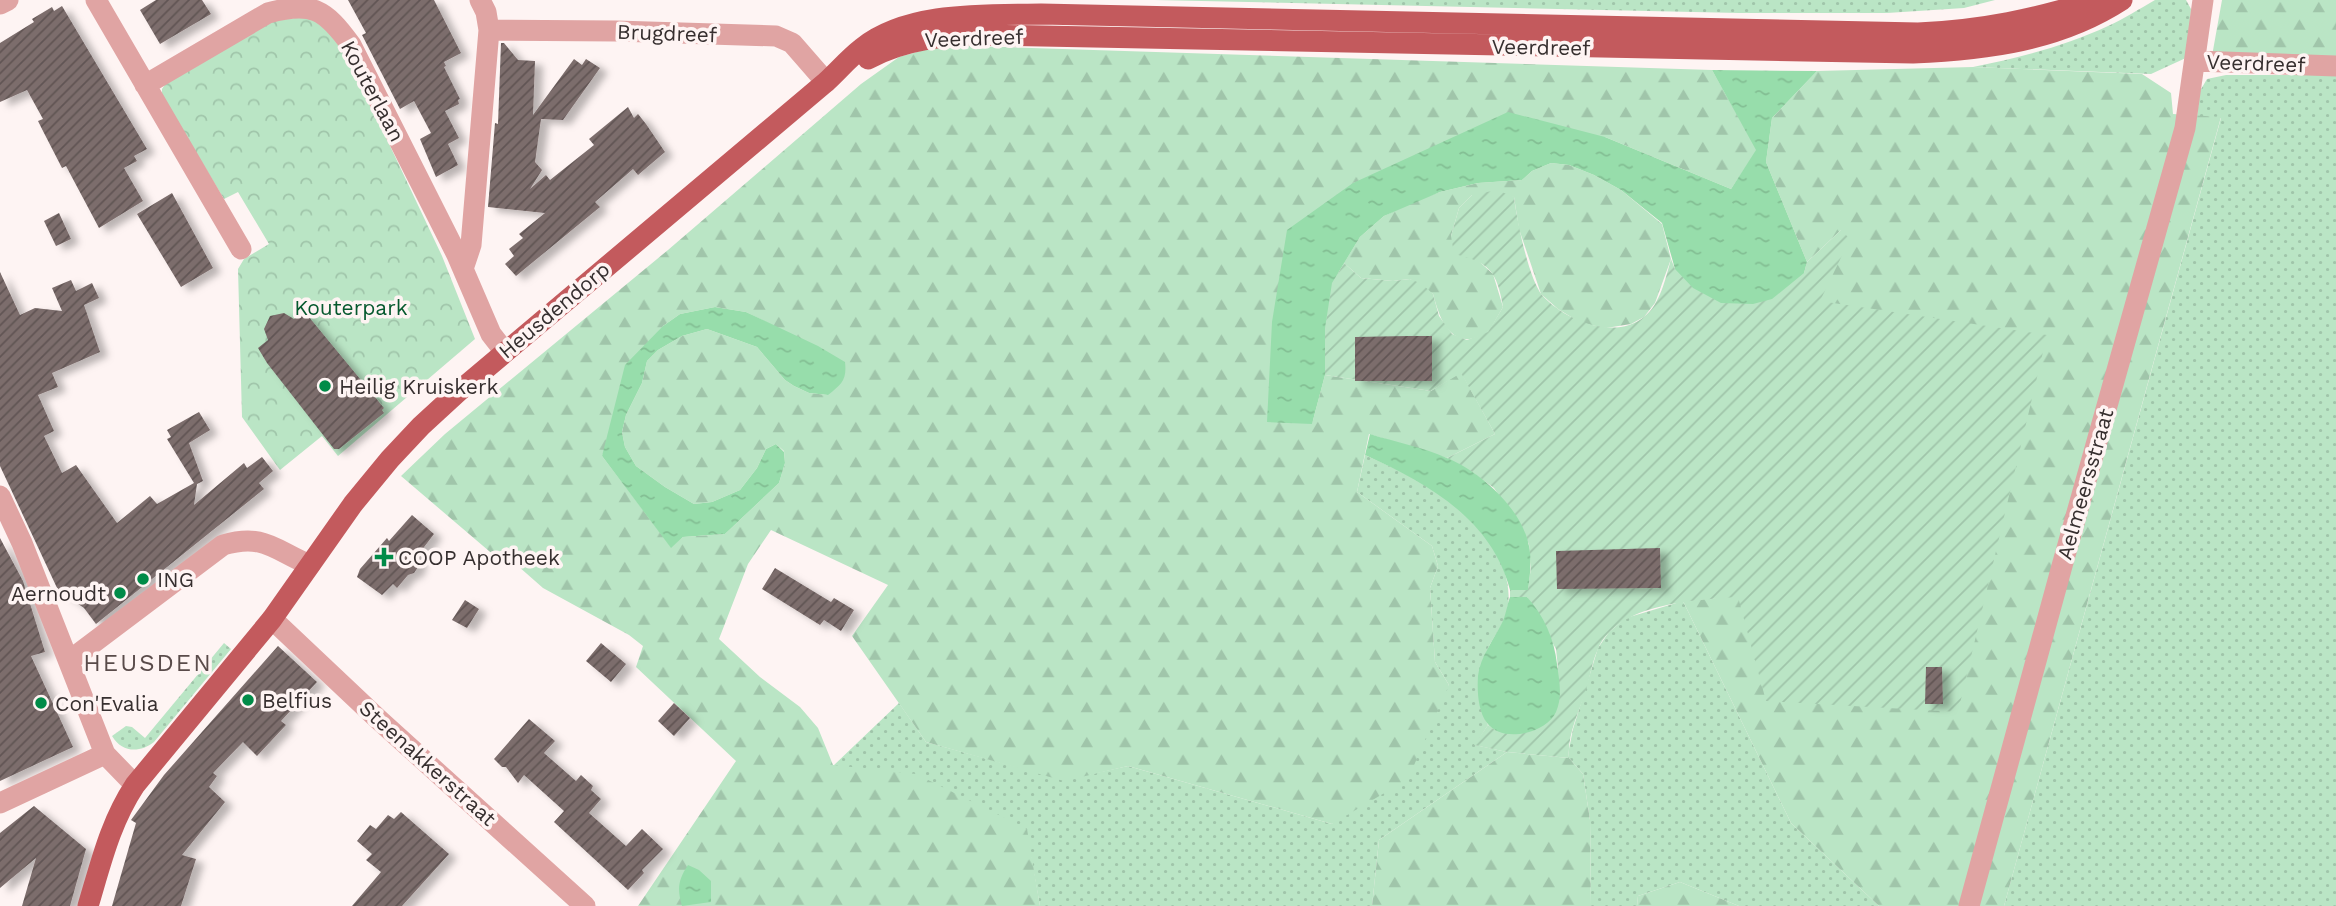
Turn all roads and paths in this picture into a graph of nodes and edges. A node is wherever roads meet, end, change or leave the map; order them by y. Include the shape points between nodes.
1 (8, 0) edge
2 (96, 0) edge
3 (480, 0) edge
4 (2096, 0) edge
5 (2122, 0) edge
6 (2203, 0) edge
7 (0, 4) edge
8 (1040, 7) edge
9 (489, 30) junction
10 (1040, 36) junction
11 (1537, 37) junction
12 (2196, 61) junction
13 (2336, 66) edge
14 (826, 82) junction
15 (145, 85) junction
16 (241, 249) dead end
17 (463, 269) junction
18 (505, 352) junction
19 (0, 496) edge
20 (310, 565) junction
21 (272, 619) junction
22 (69, 661) junction
23 (105, 754) junction
24 (135, 785) junction
25 (0, 803) edge
26 (88, 906) edge
27 (585, 906) edge
28 (1969, 906) edge

1 - 7 street
2 - 15 street
3 - 9 street
4 - 11 main road, Veerdreef via 2008,24 1952,32
5 - 11 main road, Veerdreef via 2061,30 1968,51 1913,53
6 - 12 street, Veerdreef
8 - 10 main road
8 - 11 main road, Veerdreef
8 - 14 main road, Veerdreef via 944,18 888,33 863,47
9 - 14 street, Brugdreef via 776,36 792,43
9 - 17 street via 471,244
10 - 11 main road, Veerdreef
10 - 14 main road, Veerdreef via 915,40
12 - 13 street, Veerdreef
12 - 28 street, Aelmeersstraat via 2181,141
14 - 18 main road, Heusdendorp
15 - 16 street
15 - 17 street, Kouterlaan via 268,13 288,7 321,12 335,22 351,45
17 - 18 street, Kouterlaan via 491,334
18 - 20 main road, Heusdendorp via 390,459
19 - 22 street
20 - 21 main road, Heusdendorp
20 - 22 street via 256,540 223,545
21 - 24 main road, Heusdendorp
21 - 27 street, Steenakkerstraat
22 - 23 street
23 - 24 street
23 - 25 street
24 - 26 main road, Heusdendorp via 111,829

